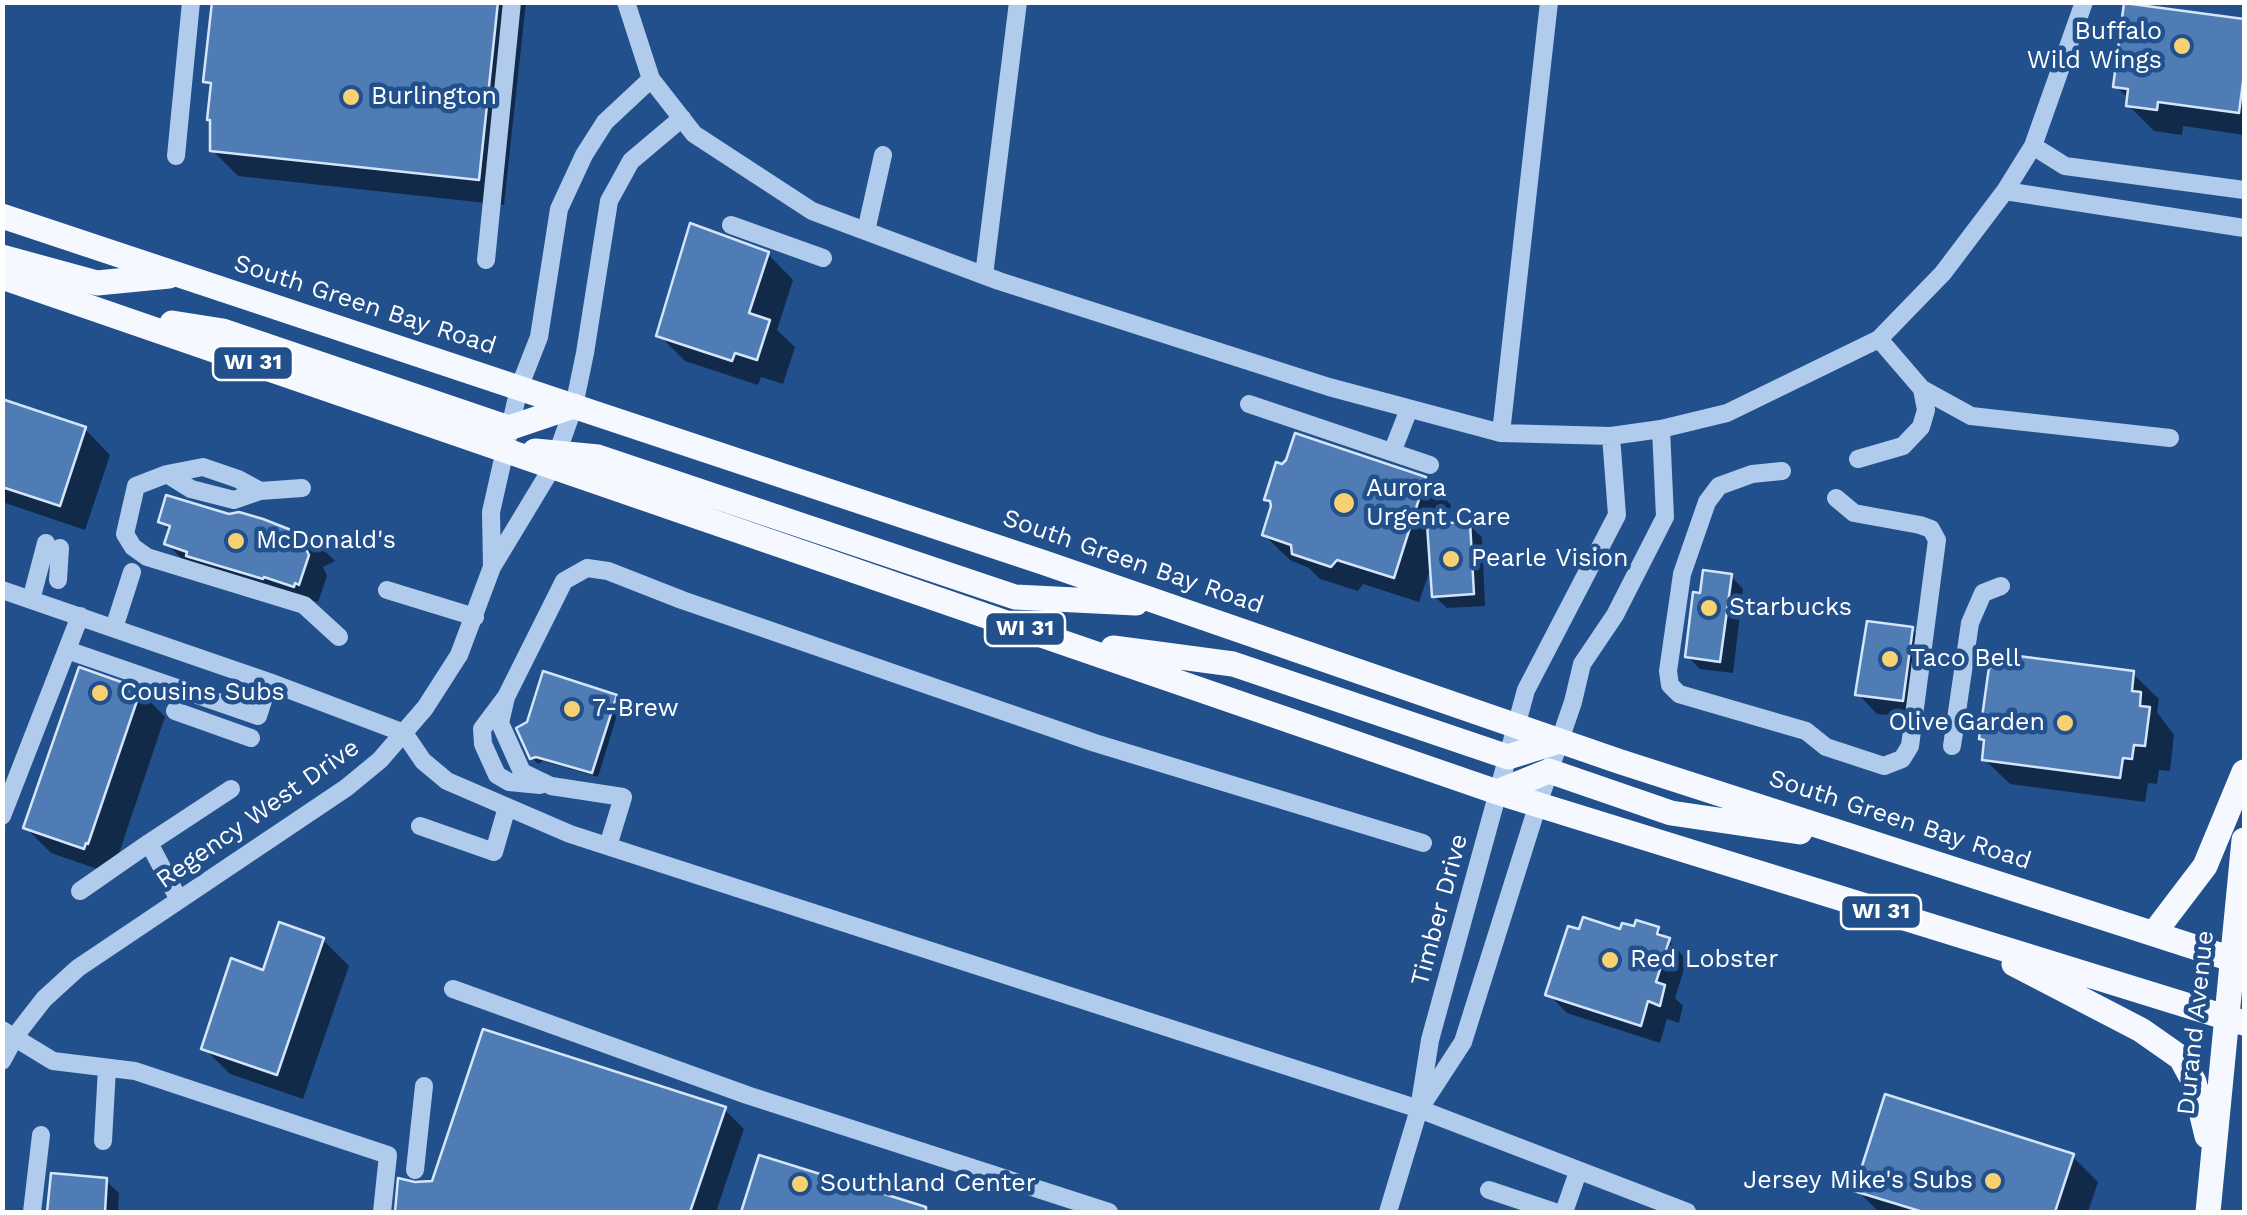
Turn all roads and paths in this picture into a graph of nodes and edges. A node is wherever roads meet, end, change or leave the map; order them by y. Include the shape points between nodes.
1 (191, 2) edge
2 (512, 2) edge
3 (626, 2) edge
4 (1018, 2) edge
5 (1549, 2) edge
6 (2084, 2) edge
7 (650, 79) junction
8 (682, 118) junction
9 (2032, 146) junction
10 (883, 154) dead end
11 (176, 156) dead end
12 (2005, 190) junction
13 (2244, 190) edge
14 (2, 216) edge
15 (731, 226) dead end
16 (2244, 228) edge
17 (866, 231) junction
18 (2, 257) edge
19 (824, 258) dead end
20 (486, 260) dead end
21 (179, 275) junction
22 (984, 275) junction
23 (2, 277) edge
24 (1879, 339) junction
25 (519, 388) junction
26 (1922, 389) junction
27 (1249, 404) dead end
28 (574, 406) junction
29 (1409, 408) junction
30 (1662, 429) junction
31 (1501, 432) junction
32 (1610, 436) junction
33 (506, 438) junction
34 (2170, 438) dead end
35 (1393, 450) junction
36 (555, 459) junction
37 (1858, 459) dead end
38 (1430, 465) dead end
39 (1782, 471) dead end
40 (302, 488) dead end
41 (1836, 498) dead end
42 (492, 567) junction
43 (132, 572) dead end
44 (58, 580) dead end
45 (2001, 586) dead end
46 (2, 590) edge
47 (388, 590) dead end
48 (31, 600) junction
49 (1166, 605) junction
50 (80, 616) junction
51 (475, 617) junction
52 (114, 628) junction
53 (339, 637) dead end
54 (1060, 642) junction
55 (66, 650) junction
56 (269, 682) junction
57 (175, 711) dead end
58 (1517, 726) junction
59 (404, 733) junction
60 (251, 738) dead end
61 (1559, 741) junction
62 (1952, 746) dead end
63 (1508, 757) junction
64 (1548, 772) junction
65 (2244, 772) edge
66 (231, 788) dead end
67 (1497, 792) junction
68 (1538, 804) junction
69 (507, 807) junction
70 (2, 816) edge
71 (420, 826) dead end
72 (2244, 840) edge
73 (149, 843) junction
74 (1423, 843) dead end
75 (1876, 843) junction
76 (608, 846) junction
77 (80, 891) dead end
78 (179, 900) junction
79 (2154, 933) junction
80 (1961, 936) junction
81 (2238, 961) edge
82 (452, 989) dead end
83 (2235, 1020) edge
84 (9, 1032) edge
85 (2, 1061) edge
86 (107, 1068) junction
87 (424, 1086) dead end
88 (1419, 1109) junction
89 (40, 1135) dead end
90 (103, 1141) dead end
91 (2213, 1160) junction
92 (415, 1170) dead end
93 (1578, 1172) junction
94 (1489, 1190) dead end
95 (32, 1212) edge
96 (382, 1212) edge
97 (1110, 1212) edge
98 (1388, 1212) edge
99 (1555, 1212) edge
100 (1564, 1212) edge
101 (1687, 1212) edge
102 (2208, 1212) edge

1 - 11 street
2 - 20 street
3 - 7 street
4 - 22 street
5 - 31 street
6 - 9 street
7 - 8 street
7 - 25 street, Regency West Drive via 606,122 560,209 539,337
8 - 17 street via 724,157 812,211
8 - 28 street, Regency West Drive via 631,161 609,201
9 - 12 street
9 - 13 street via 2065,166
10 - 17 street
12 - 16 street
12 - 24 street via 1944,274
14 - 21 main road, South Green Bay Road / WI 31
15 - 19 street
17 - 22 street
18 - 21 main road via 98,283
21 - 25 main road, South Green Bay Road / WI 31
22 - 29 street
23 - 33 main road via 98,310 223,332
24 - 26 street
24 - 30 street via 1727,413
25 - 28 main road, South Green Bay Road / WI 31
25 - 33 street, Regency West Drive
26 - 34 street via 1971,416
26 - 37 street via 1921,426 1904,446
27 - 35 street
28 - 33 main road
28 - 36 street, Regency West Drive
28 - 49 main road, South Green Bay Road / WI 31
29 - 31 street
29 - 35 street
30 - 32 street
30 - 61 street, Timber Drive via 1665,517 1582,664
31 - 32 street
32 - 58 street, Timber Drive via 1617,515 1526,690
33 - 36 main road
33 - 42 street, Regency West Drive via 491,512
35 - 38 street
36 - 42 street, Regency West Drive
36 - 49 main road via 598,456 1015,597
36 - 54 main road, WI 31
39 - 41 street via 1719,486 1707,502 1682,574 1670,685 1679,694 1806,732 1826,747 1884,766 1902,759 1910,746 1938,540 1920,525 1854,513
40 - 53 street via 234,500 167,474 136,486 125,534 147,556 304,605
42 - 51 street, Regency West Drive
43 - 52 street
44 - 48 street via 53,546
45 - 62 street via 1984,593 1970,623
46 - 48 street
47 - 51 street
48 - 50 street
49 - 58 main road, South Green Bay Road / WI 31
50 - 52 street
50 - 55 street
51 - 59 street, Regency West Drive via 440,687
52 - 56 street
54 - 63 main road via 1233,664
54 - 67 main road, WI 31
55 - 56 street via 258,716
55 - 70 street
56 - 59 street
57 - 60 street
58 - 61 main road, South Green Bay Road / WI 31
58 - 63 street, Timber Drive
59 - 69 street via 447,781
59 - 78 street, Regency West Drive via 346,788
61 - 63 main road
61 - 64 street, Timber Drive
61 - 75 main road, South Green Bay Road / WI 31
63 - 67 street, Timber Drive
64 - 67 main road
64 - 68 street, Timber Drive
64 - 75 main road via 1671,813
65 - 79 main road via 2205,866
66 - 73 street
67 - 68 main road, WI 31
67 - 88 street, Timber Drive via 1430,1040
68 - 80 main road, WI 31
68 - 88 street, Timber Drive via 1463,1042
69 - 71 street via 494,852
69 - 76 street
72 - 81 main road, Durand Avenue
73 - 77 street
73 - 78 street
74 - 76 street via 1095,744 587,568 564,581 506,696 500,724 522,772 552,786 623,797
75 - 79 main road, South Green Bay Road / WI 31
76 - 88 street
78 - 84 street, Regency West Drive via 78,968
79 - 81 main road, South Green Bay Road / WI 31
80 - 83 main road, WI 31
80 - 91 main road via 2181,1058 2194,1082
81 - 83 main road, Durand Avenue
82 - 97 street via 746,1095
83 - 91 main road, Durand Avenue
84 - 85 street, Regency West Drive
84 - 86 street via 53,1061
86 - 90 street
86 - 96 street via 136,1071 388,1155
87 - 92 street
88 - 93 street
88 - 98 street, Timber Drive
89 - 95 street
91 - 102 main road, Durand Avenue
93 - 100 street
93 - 101 street
94 - 99 street

